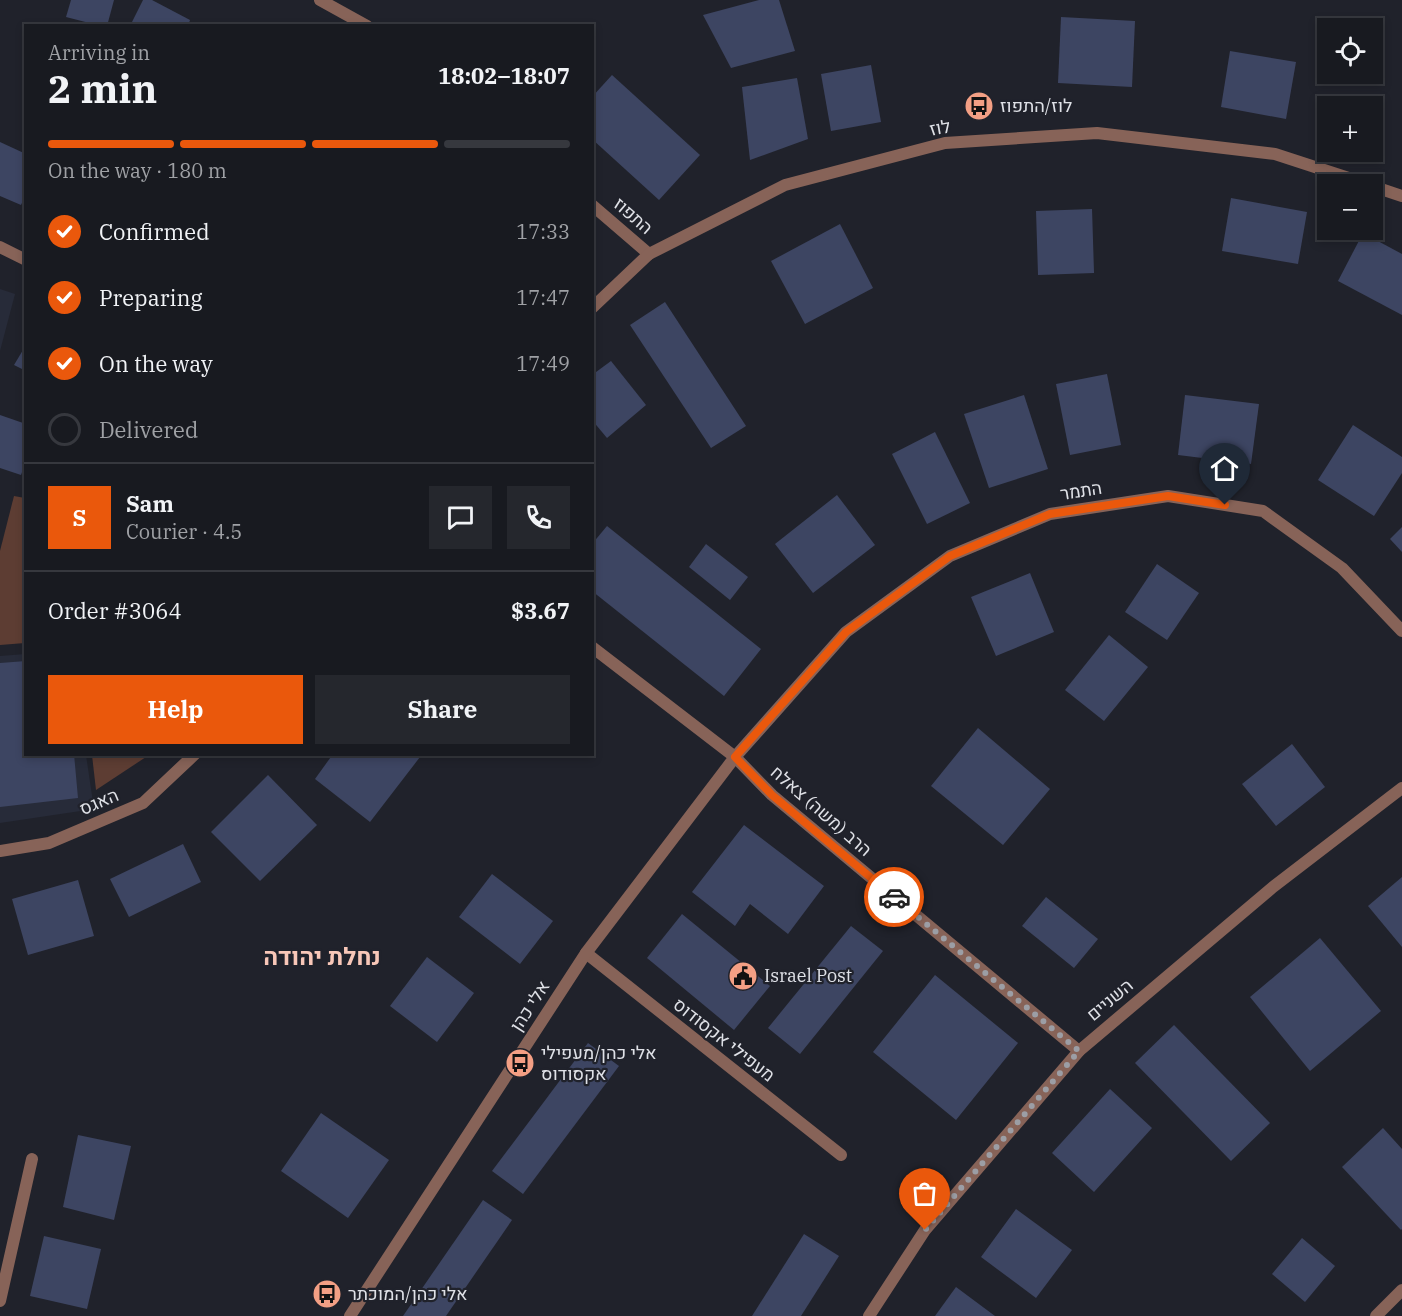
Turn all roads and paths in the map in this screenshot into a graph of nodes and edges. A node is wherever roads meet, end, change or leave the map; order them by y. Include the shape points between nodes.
1 (320, 0) edge
2 (363, 24) edge
3 (1336, 174) edge
4 (1383, 190) edge
5 (1402, 196) edge
6 (594, 207) edge
7 (0, 247) edge
8 (649, 255) junction
9 (24, 259) edge
10 (594, 306) edge
11 (1402, 631) edge
12 (594, 649) edge
13 (193, 756) edge
14 (735, 757) junction
15 (1402, 788) edge
16 (0, 851) edge
17 (586, 953) junction
18 (1079, 1051) junction
19 (841, 1155) dead end
20 (32, 1160) dead end
21 (1402, 1290) edge
22 (0, 1300) edge
23 (350, 1316) edge
24 (868, 1316) edge
25 (1376, 1316) edge

1 - 2 street
3 - 8 street, לוז via 1275,154 1097,133 945,143 785,185
4 - 5 street
6 - 8 street, התפוז
7 - 9 street
8 - 10 street, לוז
11 - 14 street, התמר via 1342,568 1263,511 1168,496 1050,514 950,556 846,632
12 - 14 street, הרב (משה) צאלח
13 - 16 street, האגס via 143,803 49,843
14 - 17 street, אלי כהן
14 - 18 street, הרב (משה) צאלח via 772,795
15 - 18 street, השניים via 1273,887
17 - 19 street, מעפילי אקסודוס
17 - 23 street, אלי כהן
18 - 24 street, השניים via 925,1230
20 - 22 street
21 - 25 street

